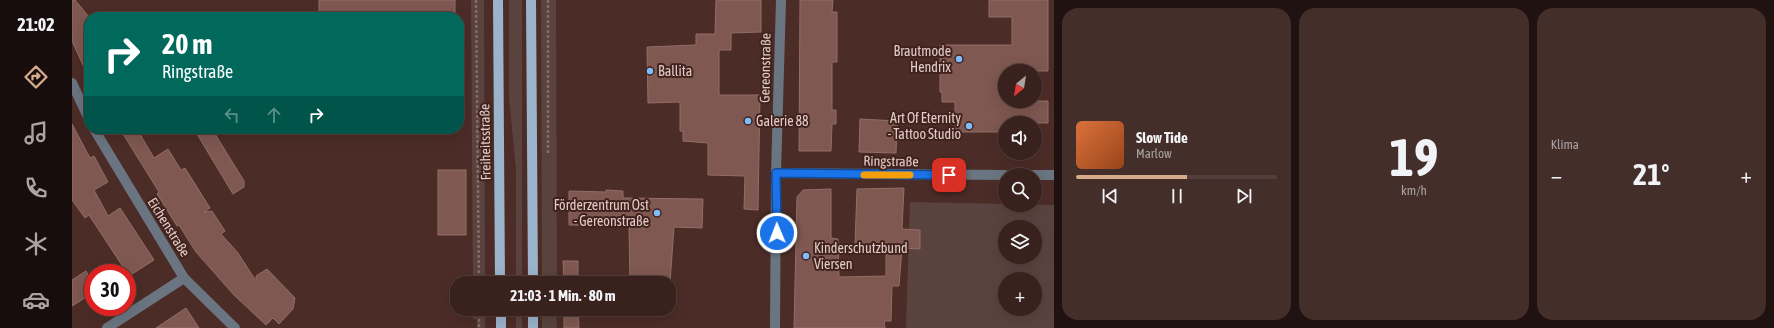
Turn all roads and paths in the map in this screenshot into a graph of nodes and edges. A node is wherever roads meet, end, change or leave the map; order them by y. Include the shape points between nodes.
1 (476, 0) edge
2 (498, 0) edge
3 (531, 0) edge
4 (548, 0) edge
5 (781, 0) edge
6 (72, 83) edge
7 (84, 108) edge
8 (97, 134) edge
9 (548, 160) dead end
10 (776, 173) junction
11 (998, 175) edge
12 (1042, 175) edge
13 (1054, 175) edge
14 (479, 276) edge
15 (500, 276) edge
16 (533, 276) edge
17 (184, 278) junction
18 (479, 316) edge
19 (501, 316) edge
20 (533, 316) edge
21 (107, 328) edge
22 (235, 328) edge
23 (479, 328) edge
24 (501, 328) edge
25 (533, 328) edge
26 (775, 328) edge

1 - 14 path
2 - 15 main road, Freiheitsstraße
3 - 16 main road
4 - 9 path
5 - 10 street, Gereonstraße
6 - 7 street
8 - 17 street, Eichenstraße
10 - 11 street, Ringstraße
10 - 26 street, Gereonstraße
12 - 13 street
17 - 21 street
17 - 22 street, Eichenstraße
18 - 23 path
19 - 24 main road
20 - 25 main road

